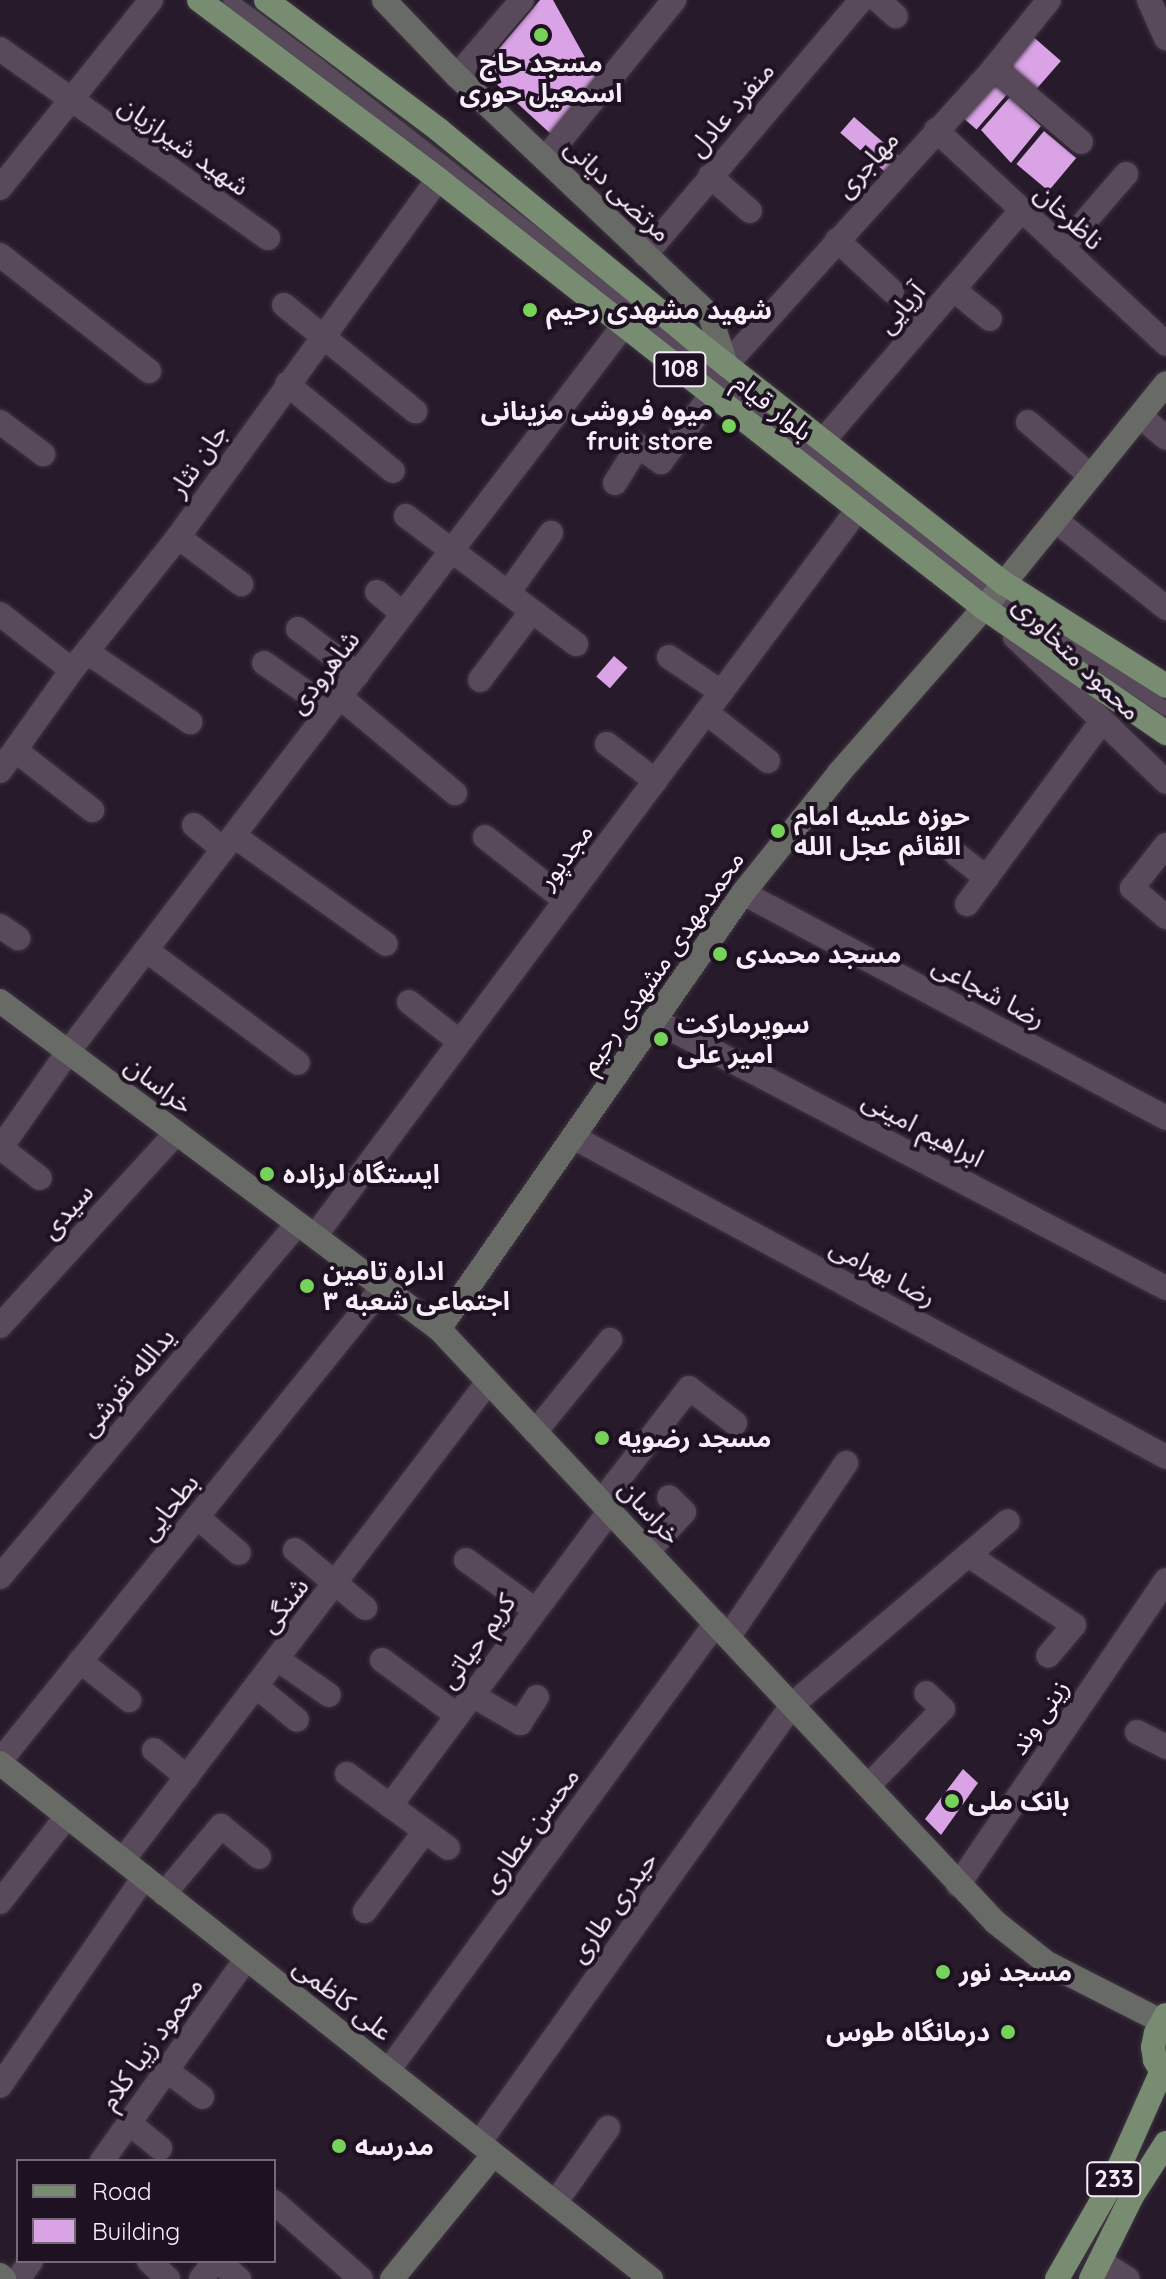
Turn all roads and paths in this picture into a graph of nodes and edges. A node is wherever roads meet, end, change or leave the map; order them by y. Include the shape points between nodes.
1 (151, 0) edge
2 (199, 0) edge
3 (230, 0) edge
4 (266, 0) edge
5 (384, 0) edge
6 (522, 0) edge
7 (674, 0) edge
8 (861, 0) edge
9 (1049, 0) edge
10 (1149, 0) edge
11 (1166, 38) edge
12 (0, 49) edge
13 (994, 68) junction
14 (457, 76) junction
15 (69, 100) junction
16 (936, 130) junction
17 (1081, 142) dead end
18 (545, 159) junction
19 (1126, 174) dead end
20 (710, 176) junction
21 (438, 179) junction
22 (0, 188) edge
23 (750, 211) dead end
24 (1021, 211) junction
25 (268, 238) dead end
26 (837, 240) junction
27 (1062, 248) junction
28 (0, 255) edge
29 (645, 255) junction
30 (954, 290) junction
31 (892, 291) dead end
32 (284, 305) dead end
33 (990, 319) dead end
34 (624, 325) junction
35 (323, 335) junction
36 (1166, 344) edge
37 (726, 365) junction
38 (149, 371) dead end
39 (1166, 383) edge
40 (287, 384) junction
41 (712, 394) junction
42 (415, 411) dead end
43 (1140, 416) junction
44 (0, 422) edge
45 (1028, 422) dead end
46 (1166, 438) edge
47 (822, 442) junction
48 (43, 454) dead end
49 (393, 471) dead end
50 (1091, 476) junction
51 (615, 483) dead end
52 (858, 509) junction
53 (406, 516) dead end
54 (1055, 520) junction
55 (551, 533) dead end
56 (178, 537) junction
57 (452, 550) junction
58 (241, 584) dead end
59 (377, 592) dead end
60 (508, 593) junction
61 (994, 595) junction
62 (1166, 608) edge
63 (532, 611) junction
64 (0, 614) edge
65 (403, 614) junction
66 (298, 629) dead end
67 (576, 644) dead end
68 (669, 657) dead end
69 (80, 661) junction
70 (264, 663) dead end
71 (358, 674) junction
72 (480, 680) dead end
73 (1166, 686) edge
74 (721, 692) junction
75 (335, 703) junction
76 (1166, 709) edge
77 (706, 712) junction
78 (1102, 721) junction
79 (190, 722) dead end
80 (1166, 733) edge
81 (607, 744) dead end
82 (15, 750) junction
83 (768, 761) dead end
84 (0, 771) edge
85 (656, 781) junction
86 (1166, 782) edge
87 (455, 793) dead end
88 (92, 810) dead end
89 (194, 825) dead end
90 (485, 837) dead end
91 (228, 842) junction
92 (1166, 845) edge
93 (956, 854) dead end
94 (987, 878) junction
95 (743, 893) junction
96 (566, 901) junction
97 (967, 904) dead end
98 (1166, 917) edge
99 (386, 944) dead end
100 (146, 950) junction
101 (0, 1001) edge
102 (409, 1002) dead end
103 (654, 1020) junction
104 (459, 1041) junction
105 (68, 1052) junction
106 (298, 1063) dead end
107 (1166, 1118) edge
108 (176, 1133) junction
109 (573, 1137) junction
110 (1, 1148) edge
111 (40, 1178) dead end
112 (306, 1230) junction
113 (382, 1288) junction
114 (1166, 1288) edge
115 (0, 1326) edge
116 (439, 1329) junction
117 (610, 1340) dead end
118 (488, 1382) junction
119 (735, 1423) dead end
120 (535, 1432) junction
121 (1166, 1457) edge
122 (846, 1463) dead end
123 (606, 1506) junction
124 (683, 1510) dead end
125 (197, 1517) junction
126 (1008, 1521) dead end
127 (295, 1550) dead end
128 (648, 1551) junction
129 (239, 1553) dead end
130 (968, 1555) junction
131 (466, 1560) dead end
132 (0, 1577) edge
133 (1166, 1580) edge
134 (336, 1582) junction
135 (365, 1608) dead end
136 (535, 1610) junction
137 (723, 1630) junction
138 (1048, 1656) dead end
139 (277, 1659) junction
140 (382, 1660) dead end
141 (80, 1661) junction
142 (256, 1686) junction
143 (926, 1693) dead end
144 (329, 1695) dead end
145 (537, 1697) dead end
146 (129, 1700) dead end
147 (793, 1704) junction
148 (464, 1705) junction
149 (297, 1720) dead end
150 (1137, 1732) dead end
151 (1166, 1747) edge
152 (154, 1750) dead end
153 (0, 1762) edge
154 (347, 1774) dead end
155 (187, 1777) junction
156 (869, 1785) junction
157 (390, 1806) junction
158 (67, 1816) junction
159 (425, 1831) junction
160 (448, 1848) dead end
161 (259, 1857) dead end
162 (123, 1860) junction
163 (144, 1877) junction
164 (958, 1885) junction
165 (164, 1894) junction
166 (0, 1902) edge
167 (365, 1911) dead end
168 (246, 1959) junction
169 (1164, 2018) edge
170 (166, 2070) junction
171 (388, 2071) junction
172 (1163, 2076) edge
173 (0, 2086) edge
174 (202, 2097) dead end
175 (129, 2123) junction
176 (608, 2128) dead end
177 (1166, 2143) edge
178 (160, 2148) dead end
179 (486, 2149) junction
180 (103, 2159) edge
181 (555, 2203) junction
182 (276, 2204) edge
183 (151, 2263) edge
184 (214, 2263) edge
185 (219, 2263) edge
186 (1096, 2270) edge
187 (168, 2279) edge
188 (201, 2279) edge
189 (239, 2279) edge
190 (361, 2279) edge
191 (392, 2279) edge
192 (651, 2279) edge
193 (1057, 2279) edge
194 (1128, 2279) edge

1 - 15 street
2 - 21 main road, بلوار قیام / 108
3 - 61 lane
4 - 37 main road, بلوار قیام / 108 via 439,130
5 - 14 main road, مرتضی دیانی
6 - 14 street
7 - 18 street
8 - 20 street, منفرد عادل
9 - 13 street, مهاجری
10 - 11 street
12 - 15 street, شهید شیرازیان
13 - 16 street, مهاجری
13 - 17 street
14 - 18 main road, مرتضی دیانی
15 - 22 street
15 - 25 street, شهید شیرازیان
16 - 24 street, ناظرخان
16 - 26 street, مهاجری
18 - 29 main road, مرتضی دیانی
19 - 27 street
20 - 23 street
20 - 29 street, منفرد عادل
21 - 34 main road, بلوار قیام / 108
21 - 35 street, جان نثار
24 - 27 street, ناظرخان
24 - 30 street, آریایی
26 - 31 street
26 - 37 street, مهاجری
27 - 36 street, ناظرخان
28 - 38 street
29 - 37 main road, مرتضی دیانی via 710,315
30 - 33 street
30 - 47 street, آریایی
32 - 35 street
34 - 41 main road, بلوار قیام / 108
34 - 57 street, شاهرودی
35 - 40 street, جان نثار
35 - 42 street
37 - 47 main road, بلوار قیام / 108
39 - 43 main road, محمدمهدی مشهدی رحیم
40 - 49 street
40 - 56 street, جان نثار
41 - 51 street via 670,470 638,446
41 - 52 main road, بلوار قیام / 108
43 - 46 street
43 - 50 main road, محمدمهدی مشهدی رحیم
44 - 48 street
45 - 50 street
47 - 61 main road, بلوار قیام / 108
50 - 54 main road, محمدمهدی مشهدی رحیم
52 - 61 main road, بلوار قیام / 108
52 - 74 street, مجدپور
53 - 57 street
54 - 61 main road, محمدمهدی مشهدی رحیم
54 - 62 street
55 - 60 street
56 - 58 street
56 - 69 street, جان نثار
57 - 60 street
57 - 65 street, شاهرودی
59 - 65 street
60 - 63 street
61 - 73 main road, بلوار قیام / 108
61 - 76 lane
61 - 78 street, محمود متخاوری
61 - 80 main road, بلوار قیام / 108
61 - 95 main road, محمدمهدی مشهدی رحیم
63 - 67 street
63 - 72 street
64 - 69 street
65 - 71 street, شاهرودی
66 - 71 street
68 - 74 street
69 - 79 street
69 - 82 street, جان نثار
70 - 75 street
71 - 75 street, شاهرودی
74 - 77 street, مجدپور
75 - 87 street
75 - 91 street, شاهرودی
77 - 83 street
77 - 85 street, مجدپور
78 - 86 street, محمود متخاوری
78 - 94 street
81 - 85 street
82 - 84 street, جان نثار
82 - 88 street
85 - 96 street, مجدپور
89 - 91 street
90 - 96 street
91 - 99 street
91 - 100 street, شاهرودی
92 - 98 street via 1132,888
93 - 94 street
94 - 97 street
95 - 103 main road, محمدمهدی مشهدی رحیم
95 - 107 street, رضا شجاعی
96 - 104 street, مجدپور
100 - 105 street, شاهرودی
100 - 106 street
101 - 105 main road, خراسان
102 - 104 street
103 - 109 main road, محمدمهدی مشهدی رحیم
103 - 114 street, ابراهیم امینی
104 - 112 street, مجدپور
105 - 108 main road, خراسان
105 - 110 street, شاهرودی
108 - 112 main road, خراسان
108 - 115 street, سیدی
109 - 116 main road, محمدمهدی مشهدی رحیم
109 - 121 street, رضا بهرامی
110 - 111 street
112 - 113 main road, خراسان
112 - 132 street, یدالله تفرشی
113 - 116 main road, خراسان
113 - 125 street, بطحایی
116 - 118 main road, خراسان
117 - 120 street
118 - 120 main road, خراسان
118 - 134 street, شنگی
119 - 123 street, کریم حیاتی via 689,1388
120 - 123 main road, خراسان
122 - 137 street, محسن عطاری
123 - 128 main road, خراسان
123 - 136 street, کریم حیاتی
124 - 128 street
125 - 129 street
125 - 141 street, بطحایی
126 - 130 street, حیدری طاری
127 - 134 street
128 - 137 main road, خراسان
130 - 138 street via 1074,1625
130 - 147 street, حیدری طاری
131 - 136 street
133 - 164 street, زینی وند
134 - 135 street
134 - 139 street, شنگی
136 - 148 street, کریم حیاتی
137 - 147 main road, خراسان
137 - 171 street, محسن عطاری
139 - 142 street, شنگی
139 - 144 street
140 - 148 street
141 - 146 street
141 - 153 street, بطحایی
142 - 149 street
142 - 155 street, شنگی
143 - 156 street via 943,1709
145 - 148 street via 520,1723
147 - 156 main road, خراسان
147 - 179 street, حیدری طاری
148 - 157 street, کریم حیاتی
150 - 151 street
152 - 155 street
153 - 158 main road, علی کاظمی
154 - 157 street
155 - 162 street, شنگی
156 - 164 main road, خراسان
157 - 159 street
158 - 162 main road, علی کاظمی
158 - 166 street
159 - 160 street
159 - 167 street
161 - 165 street via 221,1826
162 - 163 main road, علی کاظمی
163 - 165 main road, علی کاظمی
163 - 173 street
164 - 169 main road, خراسان via 1047,1963
165 - 168 main road, علی کاظمی
168 - 170 street, محمود زیبا کلام
168 - 171 main road, علی کاظمی
169 - 172 main road via 1153,2047
170 - 174 street
170 - 175 street, محمود زیبا کلام
171 - 179 main road, علی کاظمی
172 - 193 main road, 233 via 1112,2183
175 - 178 street
175 - 180 street, محمود زیبا کلام
176 - 181 street
177 - 186 main road, 233 via 1132,2196
179 - 181 main road, علی کاظمی
179 - 191 main road
181 - 192 main road, علی کاظمی
182 - 190 street
183 - 187 street
184 - 188 street
185 - 189 street
186 - 194 street

